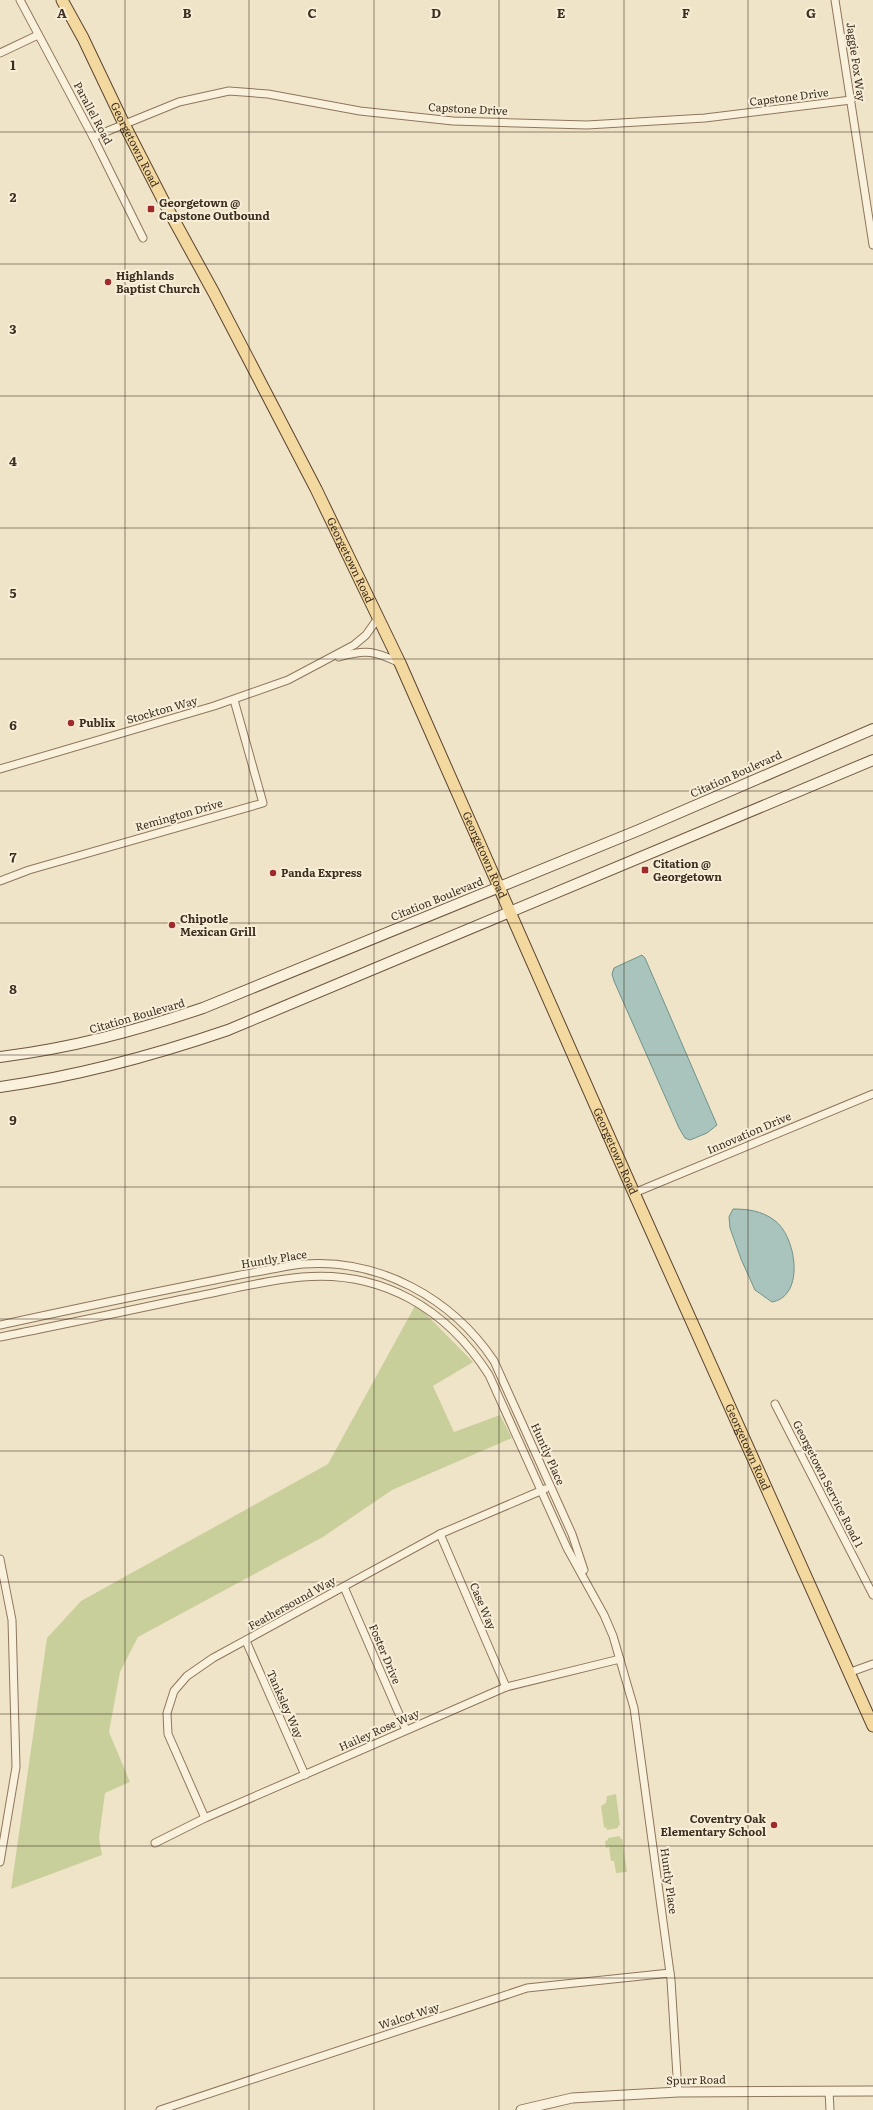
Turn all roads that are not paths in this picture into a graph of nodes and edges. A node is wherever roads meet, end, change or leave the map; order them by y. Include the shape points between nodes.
1 (20, 0) edge
2 (62, 0) edge
3 (835, 0) edge
4 (38, 35) junction
5 (0, 53) edge
6 (851, 100) junction
7 (124, 124) junction
8 (93, 137) junction
9 (143, 238) dead end
10 (873, 245) edge
11 (378, 618) junction
12 (326, 662) junction
13 (400, 663) junction
14 (234, 700) junction
15 (873, 729) edge
16 (873, 760) edge
17 (0, 769) edge
18 (0, 881) edge
19 (500, 887) junction
20 (510, 911) junction
21 (0, 1057) edge
22 (0, 1087) edge
23 (873, 1094) edge
24 (634, 1193) junction
25 (0, 1325) edge
26 (0, 1337) edge
27 (775, 1404) dead end
28 (551, 1486) junction
29 (542, 1490) junction
30 (440, 1534) junction
31 (0, 1560) edge
32 (590, 1586) junction
33 (344, 1587) junction
34 (873, 1595) edge
35 (246, 1641) junction
36 (620, 1659) junction
37 (873, 1664) edge
38 (848, 1673) junction
39 (506, 1687) junction
40 (873, 1726) edge
41 (406, 1730) junction
42 (305, 1775) junction
43 (205, 1818) junction
44 (155, 1843) dead end
45 (0, 1862) edge
46 (670, 1973) junction
47 (829, 2090) junction
48 (873, 2091) edge
49 (678, 2092) junction
50 (160, 2110) edge
51 (521, 2110) edge
52 (830, 2110) edge

1 - 4 street, Parallel Road
2 - 7 main road, Georgetown Road
3 - 6 street, Jaggie Fox Way
4 - 5 street
4 - 8 street, Parallel Road
6 - 7 street, Capstone Drive via 705,118 587,124 453,121 360,111 268,94 229,91 179,102
6 - 10 street, Jaggie Fox Way
7 - 8 street, Capstone Drive
7 - 11 main road, Georgetown Road via 316,489
8 - 9 street, Parallel Road
11 - 12 street, Stockton Way via 354,646
11 - 13 main road, Georgetown Road
12 - 13 street, Stockton Way via 357,652 369,651
12 - 14 street, Stockton Way via 288,680
13 - 19 main road, Georgetown Road
14 - 17 street, Stockton Way
14 - 18 street, Remington Drive via 263,803 29,870
15 - 19 main road, Citation Boulevard
16 - 20 main road
19 - 20 main road, Georgetown Road
19 - 21 main road, Citation Boulevard via 197,1010 72,1047
20 - 22 main road via 228,1030 102,1069
20 - 24 main road, Georgetown Road
23 - 24 street, Innovation Drive
24 - 38 main road, Georgetown Road
25 - 28 street, Huntly Place via 303,1264 336,1263 366,1268 416,1288 459,1319 482,1344 504,1383
26 - 29 street, Huntly Place via 301,1277 346,1277 387,1287 415,1300 444,1322 476,1355 489,1375
27 - 34 street, Georgetown Service Road 1
28 - 29 street, Feathersound Way
28 - 32 street, Huntly Place via 572,1534
29 - 30 street, Feathersound Way
29 - 32 street, Huntly Place via 567,1548
30 - 33 street, Feathersound Way
30 - 39 street, Case Way
31 - 45 street via 12,1620 16,1767
32 - 36 street, Huntly Place via 607,1622
33 - 35 street, Feathersound Way
33 - 41 street, Foster Drive
35 - 42 street, Tanksley Way
35 - 43 street, Feathersound Way via 213,1658 187,1676 174,1691 167,1713 168,1734
36 - 39 street, Hailey Rose Way
36 - 46 street, Huntly Place via 634,1708
37 - 38 street
38 - 40 main road, Georgetown Road
39 - 41 street, Hailey Rose Way
41 - 42 street, Hailey Rose Way
42 - 43 street, Hailey Rose Way
43 - 44 street, Hailey Rose Way
46 - 49 street, Huntly Place
46 - 50 street, Walcot Way via 527,1988
47 - 48 street, Spurr Road
47 - 49 street, Spurr Road
47 - 52 street
49 - 51 street, Spurr Road via 572,2098

